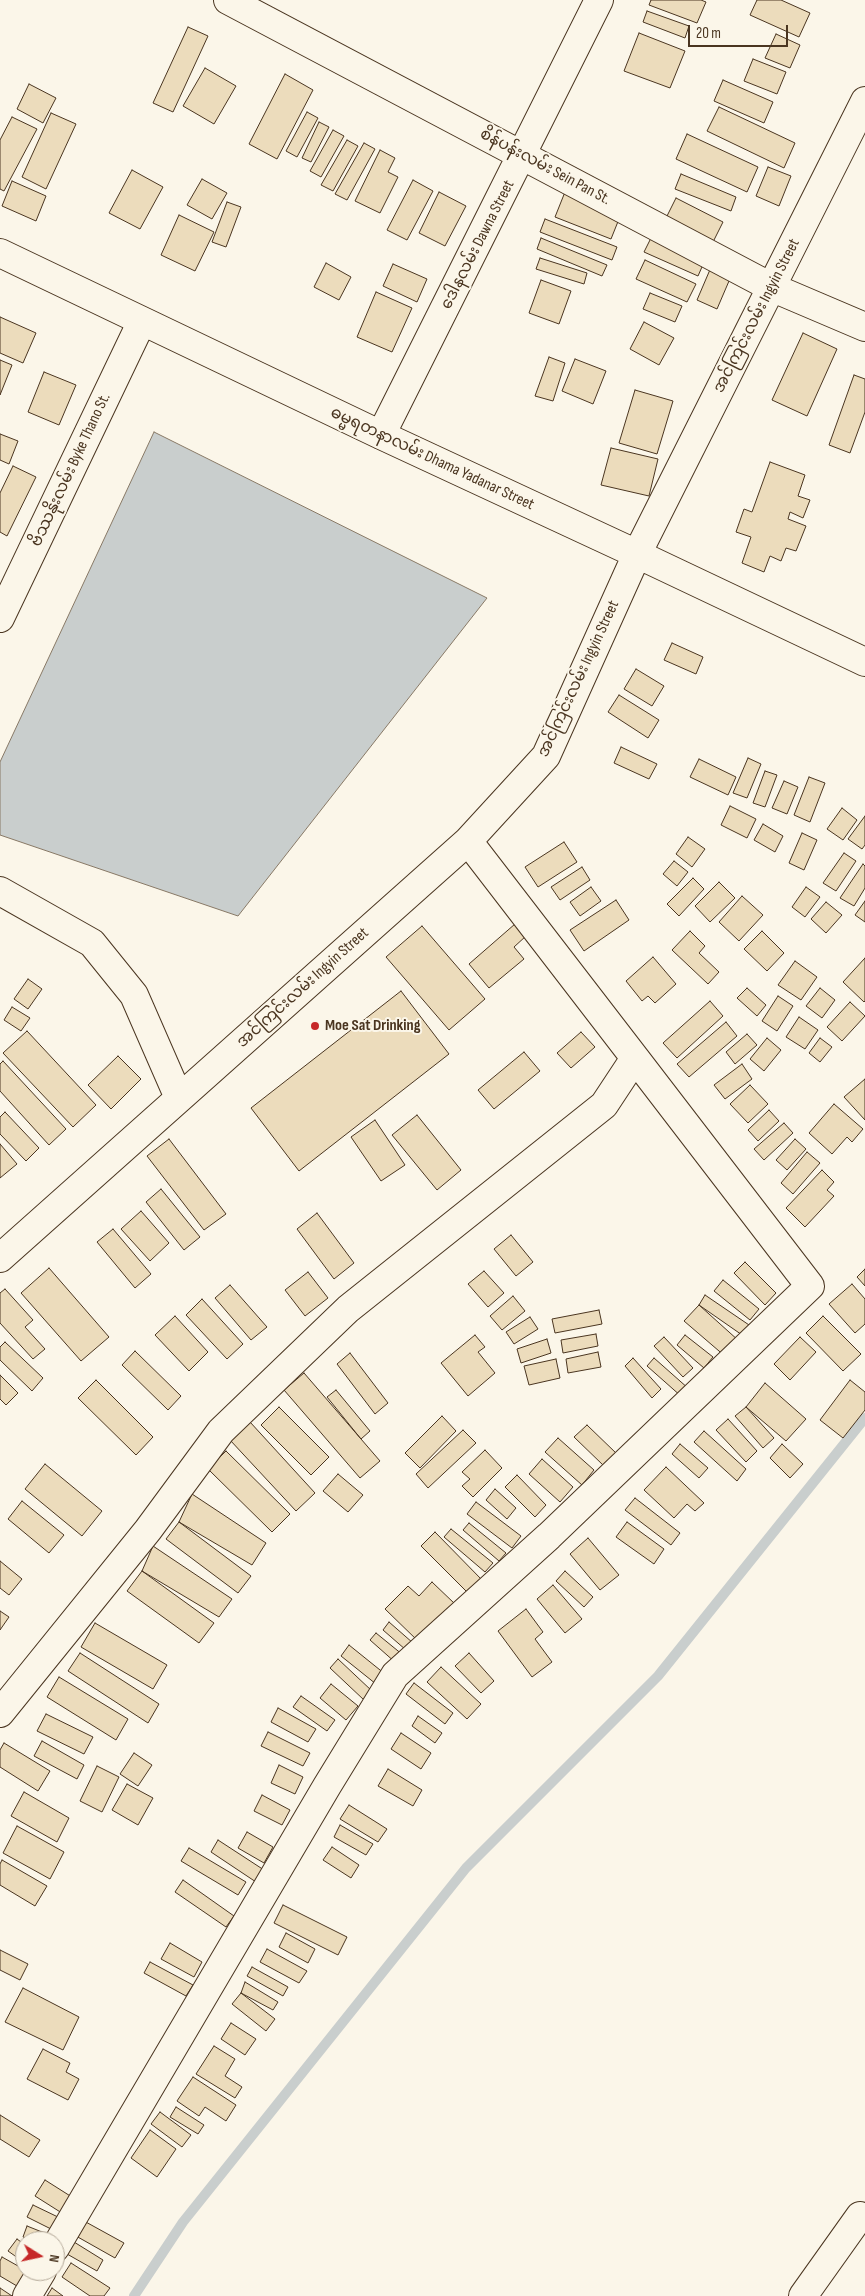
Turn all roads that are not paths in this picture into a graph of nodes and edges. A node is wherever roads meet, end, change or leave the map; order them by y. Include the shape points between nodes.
1 (228, 0) edge
2 (599, 0) edge
3 (865, 101) edge
4 (523, 156) junction
5 (0, 253) edge
6 (771, 287) junction
7 (142, 321) junction
8 (865, 327) edge
9 (381, 436) junction
10 (638, 554) junction
11 (9, 575) edge
12 (0, 618) edge
13 (865, 662) edge
14 (468, 841) junction
15 (0, 891) edge
16 (635, 1058) junction
17 (179, 1098) junction
18 (0, 1258) edge
19 (0, 1712) edge
20 (860, 2216) dead end
21 (65, 2231) edge
22 (36, 2281) edge
23 (27, 2296) edge
24 (803, 2296) edge

1 - 4 street, စိန်ပန်းလမ်း Sein Pan St.
2 - 4 street, ဒေါနလမ်း Dawna Street
3 - 6 street, အင်ကြင်းလမ်း Ingyin Street
4 - 6 street, စိန်ပန်းလမ်း Sein Pan St.
4 - 9 street, ဒေါနလမ်း Dawna Street
5 - 7 street, ဓမ္မရတနာလမ်း Dhama Yadanar Street
6 - 8 street, စိန်ပန်းလမ်း Sein Pan St.
6 - 10 street, အင်ကြင်းလမ်း Ingyin Street
7 - 9 street, ဓမ္မရတနာလမ်း Dhama Yadanar Street
7 - 11 street, ဗိဿနိုးလမ်း Byke Thano St.
9 - 10 street, ဓမ္မရတနာလမ်း Dhama Yadanar Street
10 - 13 street, ဓမ္မရတနာလမ်း Dhama Yadanar Street
10 - 14 street, အင်ကြင်းလမ်း Ingyin Street via 546,756
11 - 12 street, ဗိဿနိုးလမ်း Byke Thano St.
14 - 16 street
14 - 17 street, အင်ကြင်းလမ်း Ingyin Street
15 - 17 street via 92,943 134,996
16 - 19 street via 604,1105 348,1309 221,1431 148,1530
16 - 21 street via 810,1286 549,1536 395,1675
17 - 18 street, အင်ကြင်းလမ်း Ingyin Street
20 - 24 street
22 - 23 street

